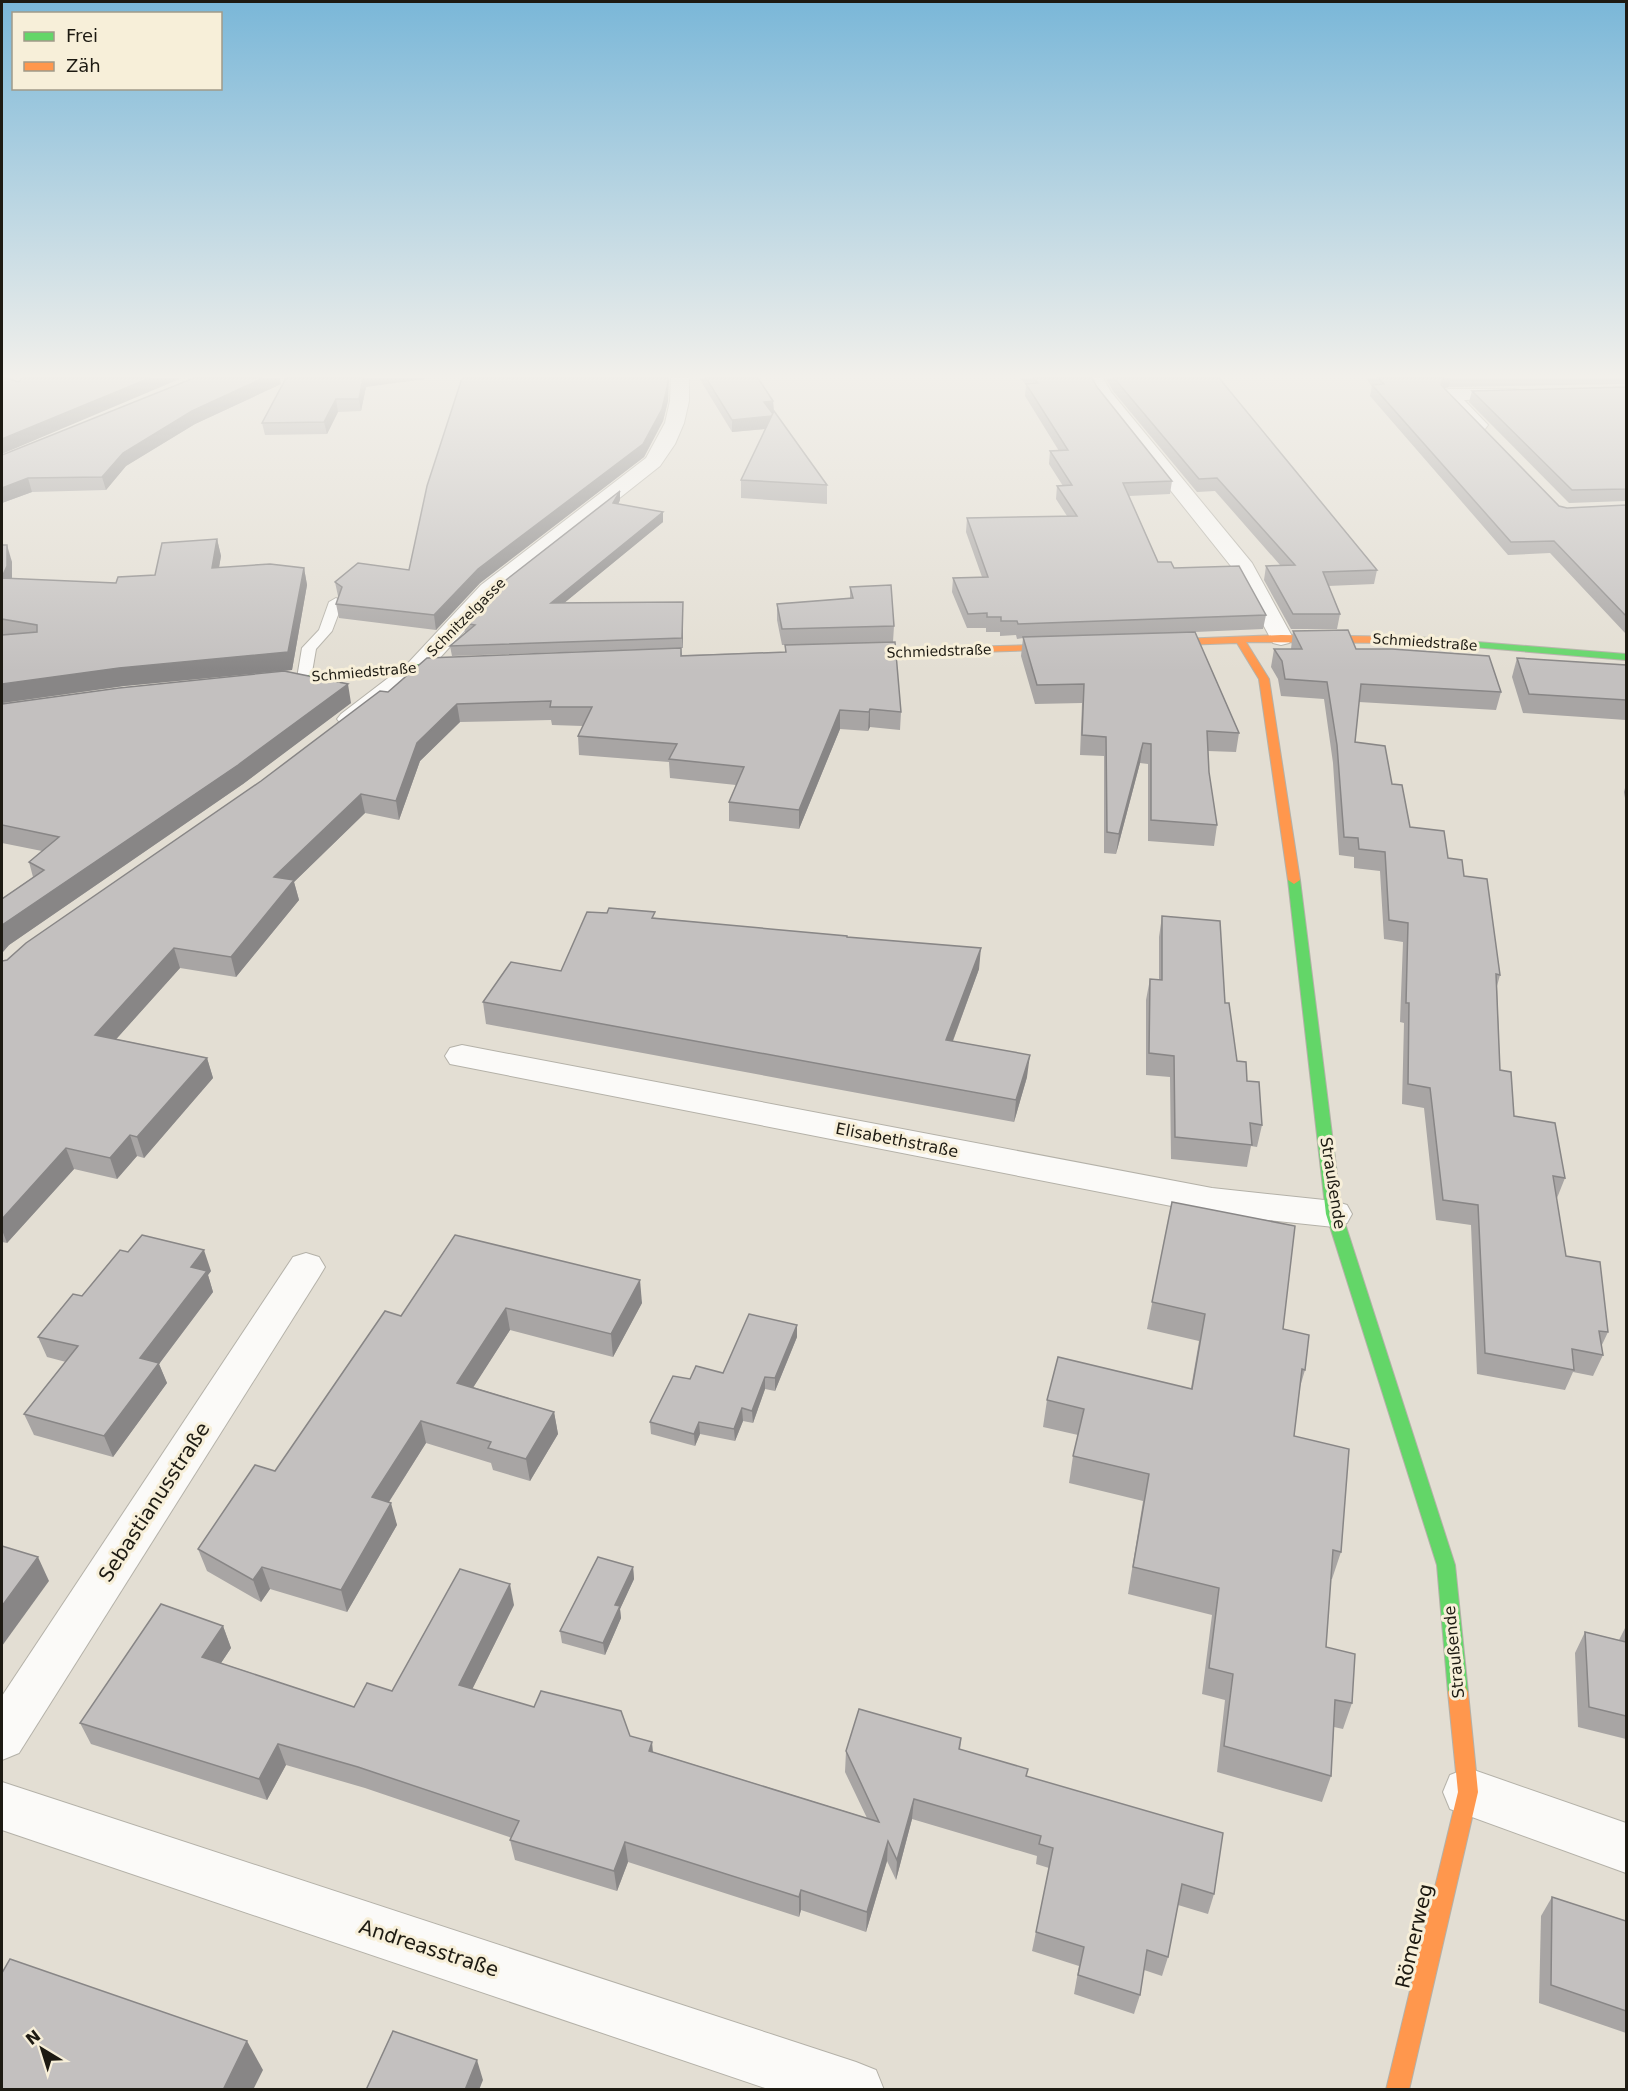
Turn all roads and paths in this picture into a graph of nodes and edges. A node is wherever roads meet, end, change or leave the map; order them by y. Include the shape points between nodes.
1 (635, 476) edge
2 (1170, 476) edge
3 (336, 602) edge
4 (1281, 638) junction
5 (1240, 640) junction
6 (1146, 644) edge
7 (1086, 646) edge
8 (833, 654) edge
9 (1626, 657) edge
10 (477, 664) edge
11 (418, 667) junction
12 (304, 678) junction
13 (249, 683) edge
14 (327, 736) edge
15 (462, 1056) dead end
16 (1334, 1214) junction
17 (306, 1268) dead end
18 (2, 1737) edge
19 (1468, 1792) junction
20 (2, 1806) edge
21 (1626, 1848) edge
22 (856, 2090) edge
23 (1397, 2090) edge

1 - 11 street, Schnitzelgasse via 489,590
2 - 4 street via 1244,568
3 - 12 lane via 325,631 309,648
4 - 5 street, Schmiedstraße
4 - 9 street, Schmiedstraße via 1392,638
5 - 6 street, Schmiedstraße
5 - 16 street, Straußende via 1264,679 1293,872
7 - 8 street, Schmiedstraße
10 - 11 street, Schmiedstraße
11 - 12 street, Schmiedstraße
11 - 14 street, Schnitzelgasse
12 - 13 street, Schmiedstraße
15 - 16 street, Elisabethstraße via 1212,1201
16 - 19 street, Straußende via 1446,1565
17 - 18 street, Sebastianusstraße
19 - 21 street
19 - 23 street, Römerweg
20 - 22 street, Andreasstraße

